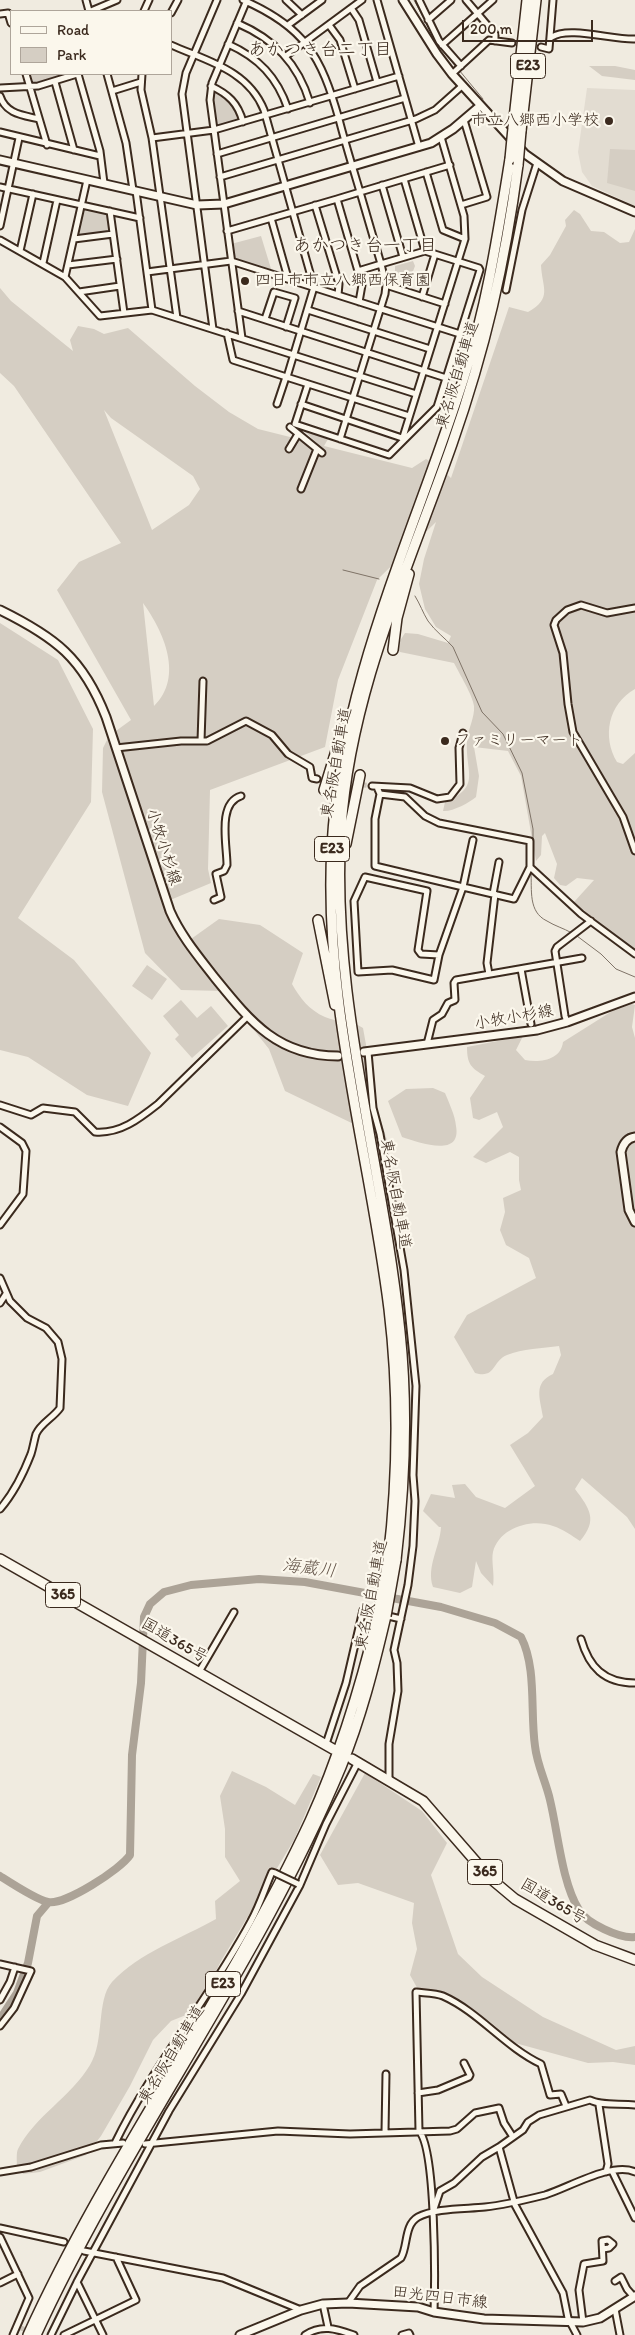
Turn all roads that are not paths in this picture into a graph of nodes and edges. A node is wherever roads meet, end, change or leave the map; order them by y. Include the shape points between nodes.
1 (117, 0) edge
2 (178, 0) edge
3 (218, 0) edge
4 (245, 0) edge
5 (286, 0) edge
6 (321, 0) edge
7 (362, 0) edge
8 (377, 0) edge
9 (405, 0) edge
10 (419, 0) edge
11 (451, 0) edge
12 (466, 0) edge
13 (493, 0) edge
14 (521, 0) edge
15 (527, 0) edge
16 (536, 0) edge
17 (542, 0) edge
18 (553, 0) edge
19 (351, 8) junction
20 (92, 10) edge
21 (172, 11) edge
22 (0, 14) edge
23 (478, 14) junction
24 (302, 15) junction
25 (10, 20) edge
26 (428, 20) junction
27 (237, 23) junction
28 (288, 25) junction
29 (329, 25) junction
30 (552, 37) junction
31 (635, 39) edge
32 (495, 41) junction
33 (305, 42) junction
34 (512, 43) dead end
35 (228, 44) junction
36 (172, 45) edge
37 (442, 45) junction
38 (541, 47) dead end
39 (194, 55) junction
40 (286, 56) junction
41 (219, 66) junction
42 (457, 69) junction
43 (26, 75) edge
44 (75, 75) edge
45 (78, 75) edge
46 (107, 75) edge
47 (142, 75) edge
48 (399, 76) junction
49 (55, 82) junction
50 (141, 82) junction
51 (377, 82) junction
52 (211, 86) junction
53 (462, 86) junction
54 (30, 87) junction
55 (0, 88) edge
56 (355, 89) junction
57 (112, 91) junction
58 (521, 93) junction
59 (0, 96) edge
60 (332, 96) junction
61 (405, 98) junction
62 (310, 103) junction
63 (480, 106) junction
64 (288, 109) junction
65 (265, 116) junction
66 (338, 118) junction
67 (39, 119) junction
68 (464, 120) junction
69 (412, 121) junction
70 (243, 122) junction
71 (214, 130) junction
72 (517, 130) junction
73 (0, 132) edge
74 (187, 134) junction
75 (441, 137) junction
76 (19, 138) junction
77 (152, 138) junction
78 (272, 138) junction
79 (345, 140) junction
80 (47, 144) junction
81 (419, 147) junction
82 (74, 150) junction
83 (217, 154) junction
84 (100, 156) junction
85 (0, 160) edge
86 (278, 160) junction
87 (536, 163) junction
88 (14, 164) junction
89 (450, 165) junction
90 (352, 166) junction
91 (426, 172) junction
92 (220, 177) junction
93 (404, 179) junction
94 (87, 180) junction
95 (104, 183) junction
96 (286, 186) junction
97 (382, 186) junction
98 (0, 187) edge
99 (8, 189) junction
100 (135, 190) junction
101 (360, 192) junction
102 (33, 194) junction
103 (160, 196) junction
104 (337, 199) junction
105 (57, 200) junction
106 (197, 204) junction
107 (224, 204) junction
108 (81, 205) junction
109 (315, 205) junction
110 (461, 205) junction
111 (2, 210) edge
112 (110, 211) junction
113 (293, 212) junction
114 (635, 212) edge
115 (140, 218) junction
116 (271, 218) junction
117 (0, 226) edge
118 (227, 231) junction
119 (113, 234) junction
120 (74, 239) junction
121 (465, 239) junction
122 (0, 240) edge
123 (20, 251) junction
124 (425, 251) junction
125 (436, 254) junction
126 (403, 257) junction
127 (117, 259) junction
128 (231, 261) junction
129 (458, 261) junction
130 (43, 263) junction
131 (205, 264) junction
132 (381, 264) junction
133 (68, 266) junction
134 (170, 269) junction
135 (358, 271) junction
136 (147, 272) junction
137 (65, 277) junction
138 (288, 278) junction
139 (386, 285) junction
140 (120, 286) junction
141 (314, 287) junction
142 (506, 290) dead end
143 (79, 292) junction
144 (338, 295) junction
145 (422, 297) junction
146 (359, 302) junction
147 (444, 304) junction
148 (381, 309) junction
149 (152, 310) junction
150 (308, 310) junction
151 (238, 311) junction
152 (124, 313) junction
153 (177, 318) junction
154 (265, 319) junction
155 (286, 326) junction
156 (437, 327) junction
157 (213, 329) junction
158 (374, 331) junction
159 (301, 332) junction
160 (227, 333) junction
161 (460, 334) junction
162 (242, 338) junction
163 (430, 349) junction
164 (367, 353) junction
165 (294, 354) junction
166 (423, 371) junction
167 (360, 376) junction
168 (286, 377) junction
169 (446, 378) junction
170 (308, 384) junction
171 (416, 394) junction
172 (353, 398) junction
173 (277, 404) dead end
174 (301, 404) junction
175 (409, 416) junction
176 (346, 418) junction
177 (290, 427) dead end
178 (303, 427) junction
179 (298, 433) junction
180 (404, 438) junction
181 (340, 439) junction
182 (289, 449) dead end
183 (317, 449) junction
184 (322, 453) dead end
185 (301, 490) dead end
186 (426, 514) junction
187 (635, 608) edge
188 (0, 610) edge
189 (393, 650) dead end
190 (368, 652) junction
191 (203, 681) dead end
192 (463, 733) dead end
193 (201, 742) junction
194 (116, 748) junction
195 (360, 776) dead end
196 (317, 779) tunnel mouth
197 (324, 790) dead end
198 (380, 794) junction
199 (241, 796) dead end
200 (473, 840) dead end
201 (635, 851) edge
202 (499, 862) dead end
203 (531, 868) junction
204 (463, 887) junction
205 (494, 894) junction
206 (214, 900) dead end
207 (340, 911) junction
208 (318, 920) dead end
209 (591, 921) junction
210 (635, 954) edge
211 (440, 955) junction
212 (582, 958) dead end
213 (556, 963) junction
214 (521, 969) junction
215 (489, 974) junction
216 (635, 997) edge
217 (247, 1017) junction
218 (567, 1022) junction
219 (531, 1024) dead end
220 (427, 1044) junction
221 (366, 1052) joint
222 (338, 1056) dead end
223 (350, 1078) junction
224 (0, 1105) edge
225 (0, 1127) edge
226 (635, 1137) edge
227 (635, 1222) edge
228 (0, 1225) edge
229 (0, 1278) edge
230 (6, 1294) junction
231 (0, 1303) edge
232 (0, 1509) edge
233 (0, 1559) edge
234 (392, 1560) junction
235 (234, 1612) dead end
236 (382, 1615) junction
237 (401, 1618) junction
238 (581, 1638) dead end
239 (199, 1672) junction
240 (635, 1683) edge
241 (330, 1747) joint
242 (355, 1761) joint
243 (389, 1781) junction
244 (299, 1885) junction
245 (635, 1960) edge
246 (0, 1964) edge
247 (15, 1967) junction
248 (0, 2000) edge
249 (0, 2026) edge
250 (464, 2062) dead end
251 (386, 2074) dead end
252 (418, 2093) junction
253 (599, 2105) junction
254 (635, 2105) edge
255 (566, 2106) junction
256 (419, 2131) junction
257 (385, 2132) junction
258 (513, 2137) junction
259 (115, 2143) junction
260 (123, 2143) dead end
261 (148, 2144) junction
262 (499, 2147) junction
263 (612, 2171) junction
264 (0, 2172) edge
265 (606, 2172) junction
266 (635, 2172) edge
267 (514, 2202) junction
268 (433, 2212) junction
269 (635, 2218) edge
270 (0, 2228) edge
271 (0, 2238) edge
272 (64, 2242) dead end
273 (603, 2249) dead end
274 (84, 2252) dead end
275 (93, 2252) junction
276 (116, 2257) junction
277 (18, 2274) junction
278 (615, 2281) dead end
279 (77, 2282) junction
280 (0, 2283) edge
281 (634, 2296) edge
282 (348, 2303) junction
283 (323, 2304) junction
284 (615, 2309) junction
285 (300, 2310) junction
286 (434, 2312) junction
287 (95, 2320) junction
288 (571, 2322) junction
289 (583, 2322) junction
290 (328, 2327) junction
291 (254, 2332) edge
292 (13, 2335) edge
293 (28, 2335) edge
294 (36, 2335) edge
295 (51, 2335) edge
296 (64, 2335) edge
297 (102, 2335) edge
298 (240, 2335) edge
299 (305, 2335) edge
300 (354, 2335) edge
301 (402, 2335) edge
302 (410, 2335) edge
303 (577, 2335) edge
304 (620, 2335) edge

1 - 20 street
2 - 21 street
3 - 39 street
4 - 27 street
4 - 28 street
5 - 24 street
6 - 24 street
7 - 19 street
8 - 48 street
9 - 42 main road
10 - 26 street
11 - 26 street
12 - 23 street
13 - 23 street
14 - 58 highway
15 - 58 highway, 東名阪自動車道 / E23
16 - 58 highway, 東名阪自動車道 / E23
17 - 58 highway
18 - 30 street
19 - 29 street
19 - 51 street via 359,20
22 - 25 street via 8,13
23 - 32 street via 495,34
23 - 37 street
24 - 28 street
26 - 37 street
27 - 35 street
27 - 40 street via 265,37
28 - 33 street
29 - 33 street
29 - 56 street via 340,40
30 - 31 street via 570,32
30 - 38 street via 549,49
32 - 34 street
32 - 42 street via 490,40
33 - 40 street
33 - 60 street via 319,63
35 - 41 street
35 - 64 street via 255,58 271,74
36 - 39 street
37 - 42 street
39 - 41 street
39 - 74 street via 182,89
40 - 62 street via 300,77
41 - 52 street
41 - 65 street via 234,72 248,84 259,98
42 - 53 main road
43 - 54 street
44 - 49 street
45 - 84 street
46 - 57 street
47 - 50 street
48 - 51 street
48 - 61 street
49 - 54 street
49 - 82 street
50 - 57 street
50 - 77 street
51 - 56 street
52 - 70 street via 233,100
52 - 71 street
53 - 63 main road
53 - 69 street via 435,110
54 - 55 street
54 - 67 street
56 - 60 street
57 - 100 street
58 - 72 highway, 東名阪自動車道 / E23
59 - 67 street via 10,111
60 - 62 street
60 - 66 street
61 - 66 street
61 - 69 street
62 - 64 street
63 - 68 main road
63 - 87 main road
64 - 65 street
65 - 70 street
65 - 78 street
66 - 78 street
66 - 79 street
67 - 80 street
68 - 75 main road
68 - 110 street via 487,198
69 - 79 street
69 - 81 street
70 - 71 street
71 - 74 street
71 - 83 street
72 - 186 highway, 東名阪自動車道 / E23, bridge via 518,166 507,241 486,336
72 - 190 highway, 東名阪自動車道 / E23, bridge via 488,286 468,364
73 - 76 street
74 - 77 street
74 - 106 street
75 - 81 main road
75 - 89 street
76 - 80 street
76 - 88 street
77 - 103 street
78 - 83 street
78 - 86 street
79 - 86 street
79 - 90 street
80 - 82 street
81 - 90 main road
82 - 84 street
83 - 92 street
84 - 95 street
85 - 88 main road
86 - 92 street
86 - 96 street
87 - 114 main road via 563,180
87 - 142 street via 522,210
88 - 94 main road
88 - 99 street
89 - 91 street
89 - 110 street
90 - 96 main road
90 - 101 street
91 - 93 street
91 - 121 street via 443,230
92 - 107 street
93 - 97 street
93 - 124 street
94 - 95 main road
94 - 108 street
95 - 100 main road
96 - 107 main road
96 - 113 street
97 - 101 street
97 - 126 street
98 - 99 street
99 - 102 street
99 - 111 street
100 - 103 main road
100 - 115 street
101 - 104 street
101 - 132 street
102 - 105 street
102 - 123 street
103 - 106 main road
103 - 134 street
104 - 109 street
104 - 135 street
105 - 108 street
105 - 130 street
106 - 107 main road
106 - 131 street
107 - 118 street
108 - 112 street
108 - 120 street
109 - 113 street
109 - 144 street via 339,284
110 - 121 street
111 - 117 street
112 - 115 street
112 - 119 street
113 - 116 street
113 - 141 street
115 - 136 street
116 - 118 street
116 - 138 street
118 - 128 street
119 - 120 street
119 - 127 street
120 - 133 street
121 - 129 street
122 - 123 street
123 - 130 street
124 - 125 street
124 - 126 street
125 - 129 street
125 - 145 street
126 - 132 street
127 - 133 street
127 - 140 street
128 - 131 street
128 - 138 street
128 - 151 street
129 - 147 street
129 - 161 street via 480,270
130 - 137 street
131 - 134 street
131 - 157 street
132 - 135 street
132 - 139 street
133 - 137 street
134 - 136 street
134 - 153 street
135 - 146 street via 363,288
136 - 149 street
137 - 143 street
138 - 141 street
139 - 145 street
139 - 148 street
140 - 143 street
140 - 152 street
141 - 144 street
141 - 150 street
143 - 152 street via 100,316
144 - 146 street
145 - 147 street
146 - 148 street
147 - 156 street
148 - 156 street
148 - 158 street
149 - 152 street
149 - 153 street
150 - 158 street
150 - 159 street
151 - 154 street
151 - 162 street
153 - 157 street
154 - 155 street
154 - 155 street via 274,292 295,298
155 - 159 street
156 - 161 street
156 - 163 street
157 - 160 street
158 - 163 street
158 - 164 street
159 - 164 street
159 - 165 street
160 - 162 street
160 - 168 street via 233,360
161 - 169 street
162 - 165 street
163 - 166 street
164 - 166 street
164 - 167 street
165 - 167 street
165 - 168 street
166 - 169 street
166 - 171 street
167 - 171 street
167 - 172 street
168 - 170 street
168 - 173 street
169 - 180 street via 437,407
170 - 172 street
170 - 174 street
171 - 175 street
172 - 175 street
172 - 176 street
174 - 176 street
174 - 178 street via 295,424
175 - 180 street
176 - 180 street
176 - 181 street
177 - 179 street
178 - 179 street
178 - 181 street
179 - 182 street
179 - 183 street
180 - 181 street via 389,455
183 - 184 street
183 - 185 street
186 - 189 highway via 397,618
186 - 207 highway, 東名阪自動車道 / E23 via 376,656 354,739 342,824
187 - 201 street via 607,613 581,605 567,610 554,625 563,653 573,732 624,817
188 - 194 main road, 小牧小杉線 via 50,637 72,657 99,699
190 - 197 highway
190 - 223 highway, 東名阪自動車道 / E23 via 340,764 331,852 335,968
191 - 193 street
192 - 198 street via 459,748 460,784 450,797 437,799 410,788 375,786
193 - 194 street
193 - 196 street via 249,721 272,735 292,757 310,767 312,778
194 - 217 main road, 小牧小杉線 via 178,930
195 - 207 highway via 346,836
198 - 203 street via 407,797 425,816 438,823 530,841
198 - 204 street via 375,819 375,866
199 - 206 street via 231,802 226,811 227,865 224,871 216,874 221,897
200 - 204 street
202 - 205 street
203 - 205 street via 515,899
203 - 209 street
204 - 205 street
204 - 211 street
205 - 215 street via 486,963
207 - 234 highway, 東名阪自動車道 / E23 via 349,1011 389,1248 404,1370 405,1447
208 - 223 highway
209 - 210 street
209 - 213 street via 557,947
211 - 211 street via 434,980 392,970 358,972 354,901 365,877 427,891 418,950 421,954
212 - 213 street
213 - 214 street
213 - 218 street
214 - 215 street
214 - 219 street
215 - 220 street via 454,981 455,1000 433,1020
216 - 218 main road, 小牧小杉線
217 - 222 main road, 小牧小杉線 via 261,1030 296,1050 313,1055
217 - 224 street via 158,1104 119,1129 95,1132 74,1112 43,1108 31,1116
218 - 220 main road, 小牧小杉線 via 529,1032
220 - 221 main road, 小牧小杉線
221 - 237 street via 373,1108 397,1225 415,1366 413,1546
223 - 234 highway, 東名阪自動車道 / E23 via 392,1334 396,1456
225 - 228 street via 22,1143 26,1151 23,1194
226 - 227 main road via 622,1145 621,1152 629,1210
229 - 230 street
230 - 231 street
230 - 232 street via 20,1312 46,1328 58,1342 62,1359 62,1397 55,1415 40,1427 31,1454
233 - 239 highway, 国道365号 / 365
234 - 236 highway, 東名阪自動車道 / E23, bridge
235 - 239 street
236 - 293 highway, 東名阪自動車道 / E23 via 349,1723 303,1835 254,1931 62,2263
236 - 294 highway, 東名阪自動車道 / E23 via 356,1727 294,1869 219,2006 94,2220
237 - 241 street via 363,1610
237 - 243 street via 394,1650 398,1691 389,1744
238 - 240 street via 586,1654 598,1670 620,1683
239 - 241 highway, 国道365号 / 365
242 - 243 highway, 国道365号 / 365
242 - 244 street
243 - 245 highway, 国道365号 / 365 via 430,1808 490,1878 515,1899 596,1945
244 - 259 street, bridge via 272,1872 250,1922 156,2070
244 - 261 street via 241,1994
246 - 247 street
247 - 248 street
247 - 249 street via 30,1970 24,1989
250 - 252 street via 469,2077 438,2090
251 - 257 street
252 - 255 street via 416,1992 443,1996 540,2064 550,2095 561,2094
252 - 256 street
253 - 254 street via 613,2102
253 - 255 street via 590,2100
253 - 265 street via 608,2164
255 - 258 street via 540,2114
256 - 257 street
256 - 258 street via 457,2129 475,2113 499,2108
256 - 268 street via 427,2150
257 - 261 street via 278,2131
258 - 262 street
259 - 260 street
259 - 264 street via 31,2167
261 - 275 street
262 - 267 street
262 - 268 street via 440,2191
263 - 265 street
263 - 266 street via 625,2169
263 - 269 street
265 - 267 street via 556,2192
267 - 268 street
267 - 288 street via 562,2293
268 - 282 street via 414,2220 401,2258 360,2286
268 - 286 street
270 - 272 street
271 - 277 street
273 - 289 street via 603,2261 584,2264 580,2290
274 - 275 street
275 - 276 street
275 - 279 street
276 - 285 street via 223,2278
276 - 287 street via 136,2300
277 - 280 street
277 - 292 street via 29,2298
278 - 281 street via 621,2277
279 - 287 street
279 - 295 street
281 - 284 main road, 田光四日市線
282 - 283 main road, 田光四日市線
282 - 286 main road, 田光四日市線 via 418,2307
283 - 285 main road, 田光四日市線
283 - 290 street
284 - 289 main road, 田光四日市線 via 600,2318
284 - 304 street
285 - 291 main road, 田光四日市線
286 - 288 main road, 田光四日市線 via 484,2319
287 - 296 street
287 - 297 street
288 - 289 main road, 田光四日市線
288 - 303 street
290 - 299 street
290 - 300 street
291 - 298 main road, 田光四日市線
301 - 302 street

